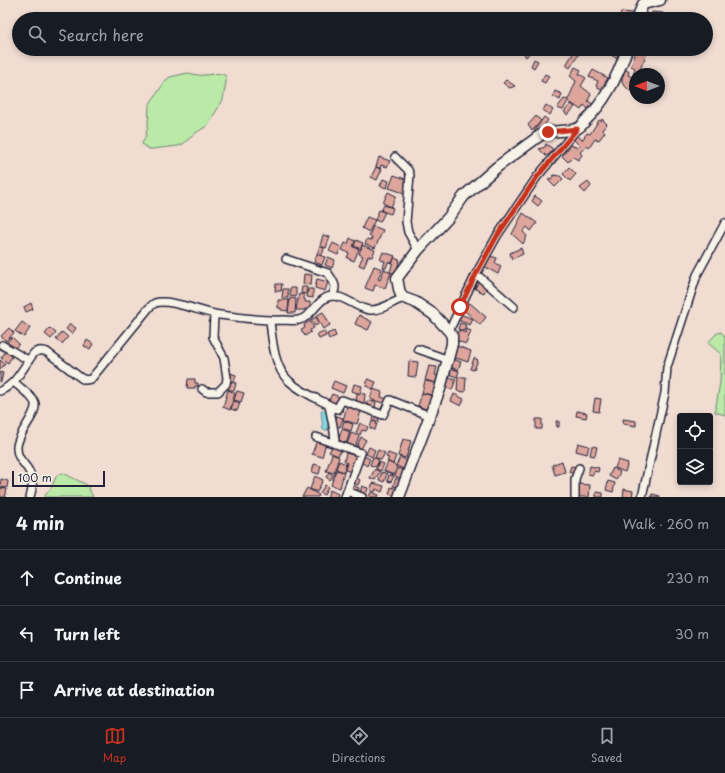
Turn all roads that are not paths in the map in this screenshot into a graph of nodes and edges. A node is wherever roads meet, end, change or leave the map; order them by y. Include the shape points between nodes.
1 (660, 0) edge
2 (642, 2) edge
3 (638, 12) edge
4 (625, 56) edge
5 (577, 129) junction
6 (395, 157) dead end
7 (725, 223) edge
8 (418, 250) junction
9 (286, 260) dead end
10 (476, 274) junction
11 (332, 296) junction
12 (404, 298) junction
13 (514, 307) dead end
14 (214, 315) junction
15 (270, 321) junction
16 (449, 331) junction
17 (2, 345) dead end
18 (418, 349) dead end
19 (28, 360) junction
20 (449, 360) junction
21 (14, 382) junction
22 (202, 389) dead end
23 (0, 391) edge
24 (329, 405) junction
25 (430, 416) junction
26 (316, 437) dead end
27 (335, 444) junction
28 (578, 468) dead end
29 (346, 494) edge
30 (30, 497) edge
31 (362, 497) edge
32 (399, 497) edge
33 (575, 497) edge
34 (642, 497) edge

1 - 2 street
2 - 3 street
4 - 5 street via 609,92
5 - 8 street via 542,134 497,167 464,196 448,218
5 - 10 street via 537,177 497,236
6 - 8 street via 410,175 406,222 408,232
7 - 34 street via 697,275 668,367 665,393
8 - 12 street via 397,278
9 - 11 street via 328,273 336,290
10 - 13 street
10 - 16 street
11 - 12 street via 370,310
11 - 15 street via 317,304 308,315 299,320
12 - 16 street via 433,314
14 - 15 street
14 - 19 street via 169,303 155,303 91,379 80,378 43,351 34,353
14 - 22 street via 213,337 224,358 227,380 218,392 206,392
15 - 24 street via 272,344 288,381
16 - 20 street via 452,344
17 - 19 street
18 - 20 street
19 - 21 street
20 - 25 street
21 - 23 street
21 - 30 street via 33,398 36,404 17,445 19,458 31,475
24 - 25 street via 337,409 342,400 383,415 390,400
24 - 27 street via 335,430
25 - 32 street
26 - 27 street
27 - 29 street via 361,453
28 - 33 street
29 - 31 street

